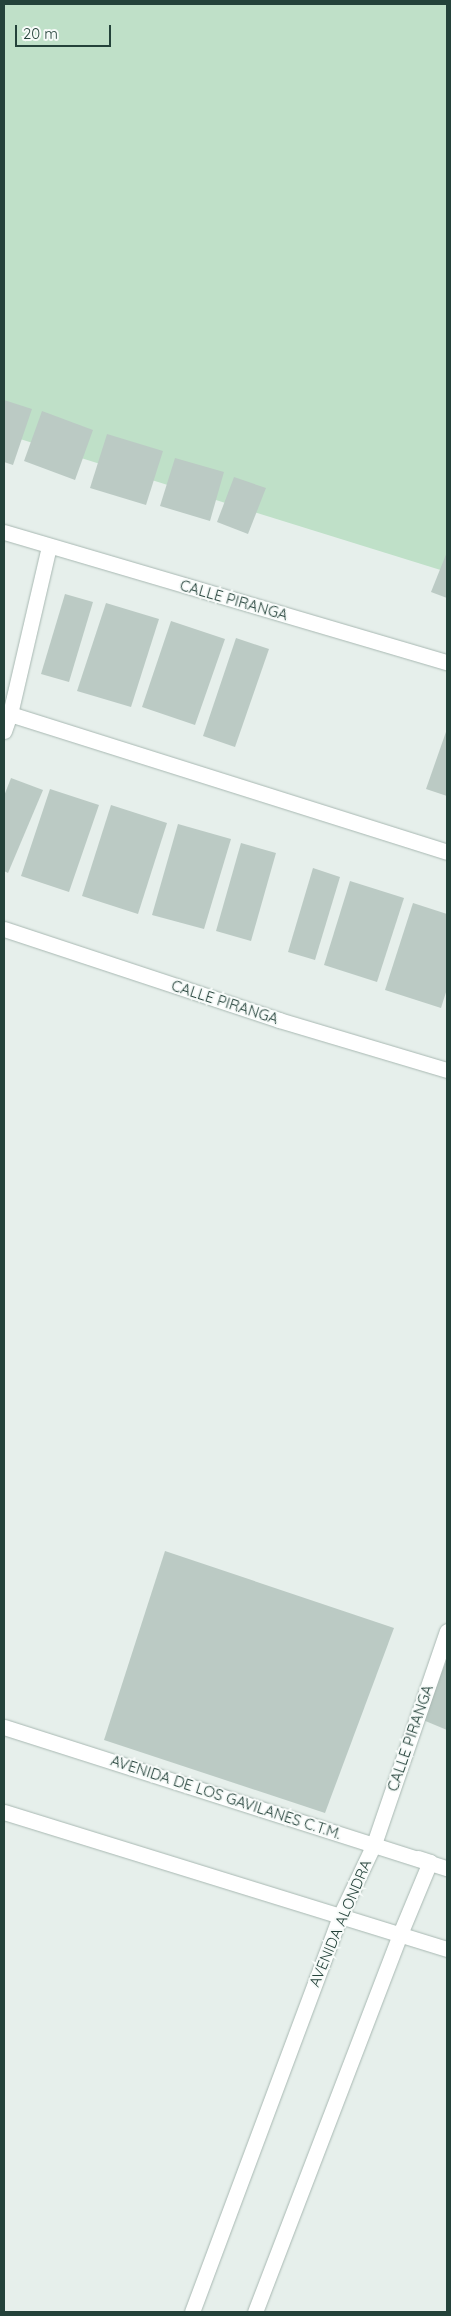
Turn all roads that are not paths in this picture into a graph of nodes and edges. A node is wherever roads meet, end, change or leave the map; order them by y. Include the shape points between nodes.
1 (4, 532) edge
2 (49, 546) junction
3 (447, 662) edge
4 (10, 714) junction
5 (4, 731) edge
6 (447, 852) edge
7 (4, 929) edge
8 (447, 1070) edge
9 (447, 1631) edge
10 (4, 1727) edge
11 (4, 1812) edge
12 (374, 1844) junction
13 (430, 1862) junction
14 (447, 1868) edge
15 (340, 1916) junction
16 (400, 1934) junction
17 (447, 1949) edge
18 (192, 2312) edge
19 (255, 2312) edge

1 - 2 street, CALLE PIRANGA
2 - 3 street, CALLE PIRANGA
2 - 4 street
4 - 5 street
4 - 6 street
7 - 8 street, CALLE PIRANGA via 278,1020
9 - 12 street, CALLE PIRANGA
10 - 12 street, AVENIDA DE LOS GAVILANES C.T.M.
11 - 15 street
12 - 13 street, AVENIDA ALONDRA
12 - 15 street, AVENIDA ALONDRA
13 - 14 street
13 - 16 street
15 - 16 street
15 - 18 street, AVENIDA ALONDRA
16 - 17 street
16 - 19 street

